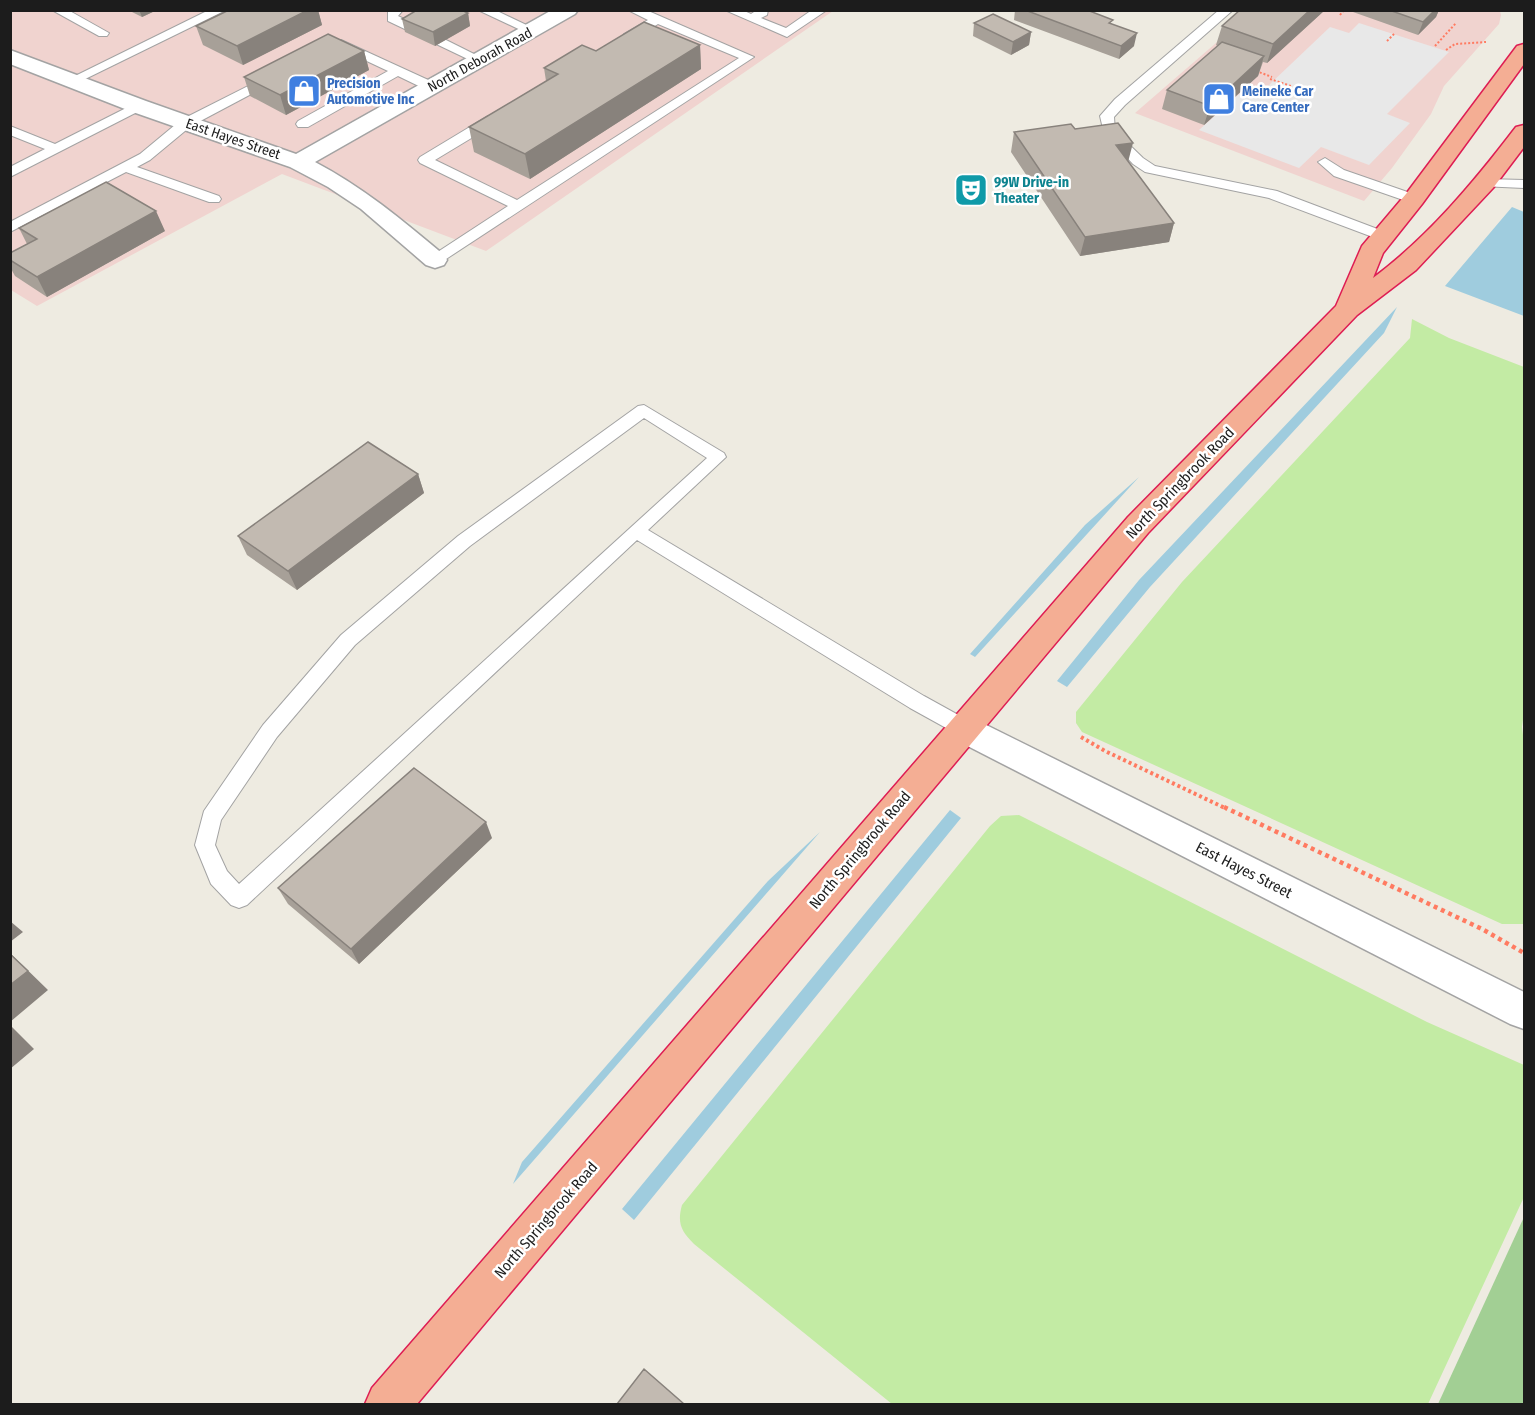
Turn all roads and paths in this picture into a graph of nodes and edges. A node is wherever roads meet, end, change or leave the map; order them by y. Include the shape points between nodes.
1 (58, 10) edge
2 (220, 10) edge
3 (397, 10) edge
4 (405, 10) edge
5 (484, 10) edge
6 (568, 10) edge
7 (634, 10) edge
8 (731, 10) edge
9 (765, 10) edge
10 (821, 10) edge
11 (1227, 10) edge
12 (1344, 10) edge
13 (1340, 15) dead end
14 (752, 19) junction
15 (656, 20) junction
16 (1456, 22) dead end
17 (533, 30) junction
18 (103, 33) dead end
19 (1395, 33) edge
20 (1386, 41) dead end
21 (1486, 42) dead end
22 (616, 44) edge
23 (1435, 46) dead end
24 (328, 48) edge
25 (1446, 50) dead end
26 (1524, 50) edge
27 (10, 56) edge
28 (487, 56) junction
29 (1252, 70) edge
30 (397, 71) junction
31 (278, 75) edge
32 (73, 80) junction
33 (1291, 86) dead end
34 (432, 87) junction
35 (138, 106) junction
36 (505, 111) edge
37 (186, 123) junction
38 (303, 123) dead end
39 (10, 130) edge
40 (1523, 136) edge
41 (56, 149) junction
42 (298, 162) junction
43 (1325, 162) dead end
44 (126, 167) junction
45 (10, 173) edge
46 (1485, 183) junction
47 (1524, 184) edge
48 (214, 199) dead end
49 (1414, 199) junction
50 (518, 206) junction
51 (10, 228) edge
52 (1383, 236) junction
53 (435, 260) joint
54 (1407, 265) junction
55 (1348, 309) junction
56 (636, 531) junction
57 (964, 728) junction
58 (1081, 737) dead end
59 (1524, 953) edge
60 (1524, 1011) edge
61 (388, 1404) edge

1 - 18 lane
2 - 32 lane
3 - 28 lane via 392,18
4 - 28 lane
5 - 17 lane
6 - 17 street, North Deborah Road
7 - 15 lane
8 - 14 lane
9 - 14 lane
10 - 14 lane via 788,33
11 - 52 lane via 1120,102 1107,116 1104,130 1150,168 1272,194
12 - 13 path
15 - 22 lane
15 - 50 lane via 748,57
16 - 23 path
17 - 28 street, North Deborah Road
19 - 20 path
21 - 25 path via 1455,44
24 - 30 lane via 339,43
26 - 49 highway, North Springbrook Road
27 - 32 street, East Hayes Street
28 - 34 street, North Deborah Road
29 - 33 path
30 - 34 lane
30 - 38 lane
31 - 37 lane
32 - 35 street, East Hayes Street
34 - 42 street, North Deborah Road
35 - 37 street, East Hayes Street
35 - 41 lane
36 - 50 lane via 425,160
37 - 42 street, East Hayes Street
37 - 44 lane via 145,157
39 - 41 lane
40 - 46 highway, North Springbrook Road
41 - 45 lane
42 - 53 street, East Hayes Street via 369,204
43 - 49 lane via 1339,172
44 - 48 lane
44 - 51 lane
46 - 47 lane
46 - 54 highway, North Springbrook Road
49 - 52 highway, North Springbrook Road
49 - 54 highway via 1432,206 1400,246
50 - 53 lane
52 - 55 highway, North Springbrook Road via 1371,251
54 - 55 highway, North Springbrook Road
55 - 57 highway, North Springbrook Road via 1138,525
56 - 56 lane via 239,898 219,877 205,845 211,817 270,731 348,640 464,542 644,410 718,457
56 - 57 lane
57 - 60 street, East Hayes Street
57 - 61 highway, North Springbrook Road
58 - 59 path via 1482,929

